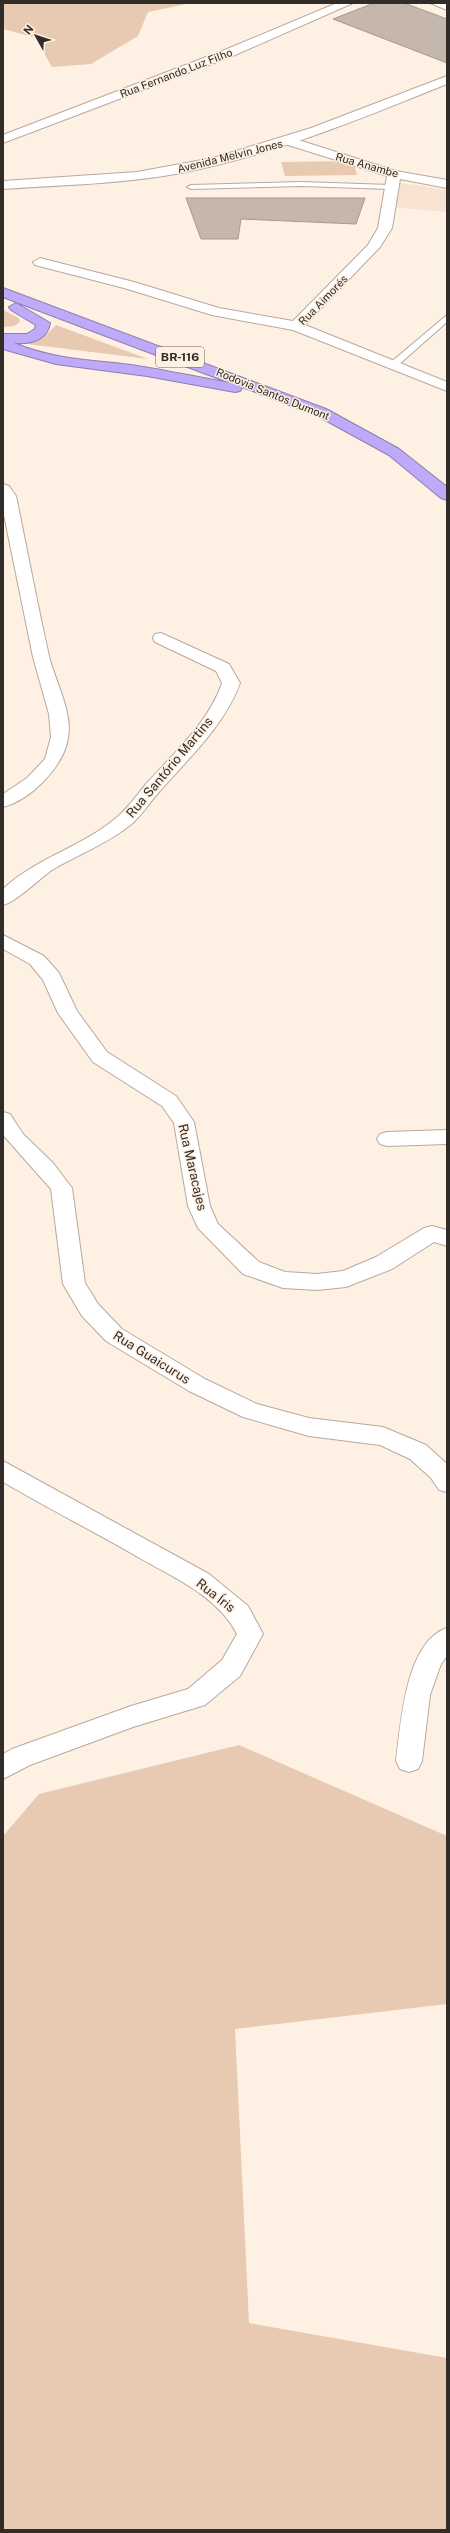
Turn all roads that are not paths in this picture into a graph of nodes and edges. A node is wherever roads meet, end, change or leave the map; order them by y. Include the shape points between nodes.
1 (347, 3) edge
2 (436, 3) edge
3 (447, 7) edge
4 (447, 80) edge
5 (3, 139) edge
6 (289, 141) junction
7 (393, 181) junction
8 (447, 184) edge
9 (3, 185) edge
10 (191, 187) dead end
11 (40, 262) dead end
12 (3, 292) edge
13 (3, 300) edge
14 (447, 318) edge
15 (296, 326) junction
16 (156, 335) dead end
17 (3, 338) edge
18 (3, 344) edge
19 (393, 365) junction
20 (447, 387) edge
21 (276, 394) junction
22 (3, 489) edge
23 (447, 495) edge
24 (161, 638) dead end
25 (3, 802) edge
26 (3, 899) edge
27 (3, 941) edge
28 (3, 1119) edge
29 (447, 1137) edge
30 (387, 1139) dead end
31 (447, 1238) edge
32 (3, 1470) edge
33 (447, 1483) edge
34 (447, 1638) edge
35 (410, 1761) dead end
36 (3, 1768) edge

1 - 5 street, Rua Fernando Luz Filho via 231,52
2 - 3 street
4 - 6 street, Avenida Melvin Jones
6 - 7 street, Rua Anambe
6 - 9 street, Avenida Melvin Jones via 180,170
7 - 8 street, Rua Anambe
7 - 10 lane
7 - 15 street, Rua Aimorés via 385,228 373,247
11 - 15 street via 129,285 217,312
12 - 21 highway, Rodovia Santos Dumont / BR-116
13 - 17 highway via 43,323 40,333 30,338
14 - 19 lane
15 - 19 street, Rua Aimorés
16 - 21 highway
18 - 21 highway via 28,354 54,359
19 - 20 street, Rua Aimorés
21 - 23 highway, Rodovia Santos Dumont / BR-116 via 321,412 381,444 423,473
22 - 25 street via 8,496 41,657 58,714 60,737 53,760 33,782
24 - 26 street, Rua Santório Martins via 223,668 231,683 225,700 184,753 123,822 84,847 46,866
27 - 31 street, Rua Maracajes via 37,960 52,978 68,1013 100,1057 173,1106 184,1122 199,1206 209,1228 251,1268 283,1280 317,1282 346,1279 384,1263 432,1234
28 - 33 street, Rua Guaicurus via 16,1139 46,1168 61,1188 74,1284 90,1310 114,1335 197,1385 251,1411 309,1427 383,1436 418,1452 439,1471
29 - 30 street
32 - 36 street, Rua Íris via 48,1498 109,1528 182,1570 224,1599 240,1614 250,1634 231,1668 196,1697 28,1754
34 - 35 street via 430,1659 418,1695

